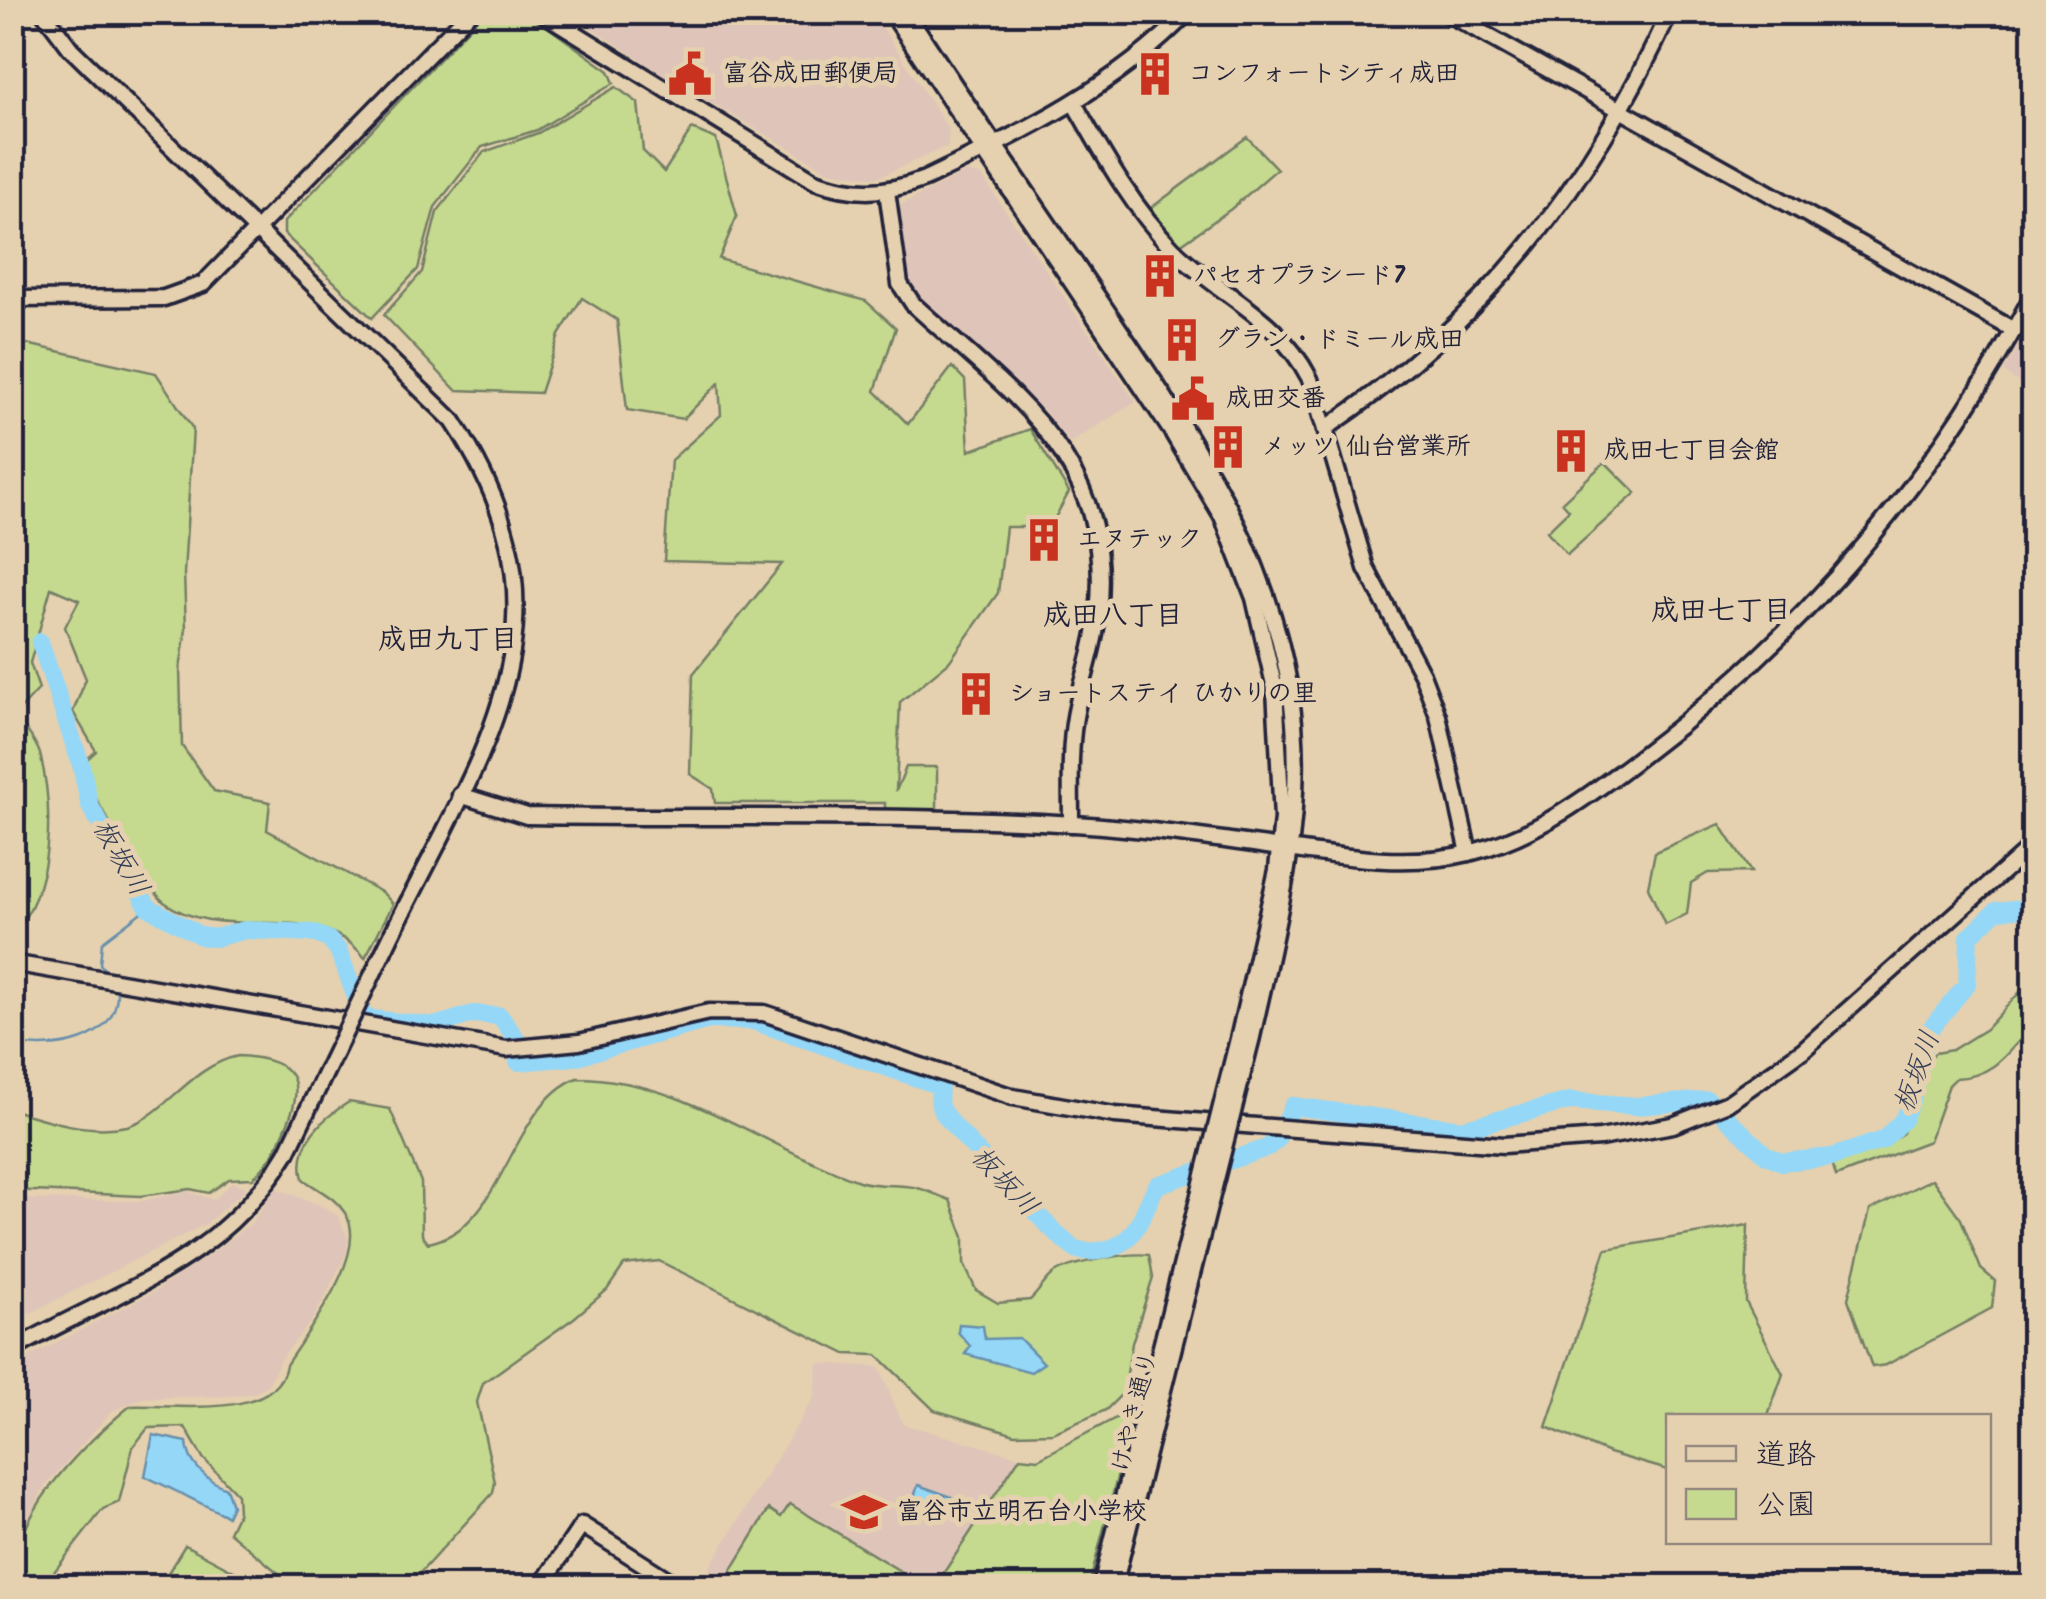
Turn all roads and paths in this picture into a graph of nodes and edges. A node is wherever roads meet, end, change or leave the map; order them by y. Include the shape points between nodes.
1 (43, 12) edge
2 (470, 12) edge
3 (541, 12) edge
4 (890, 12) edge
5 (906, 12) edge
6 (1188, 12) edge
7 (1445, 12) edge
8 (1670, 12) edge
9 (1074, 103) junction
10 (1622, 112) junction
11 (988, 147) junction
12 (888, 191) junction
13 (259, 230) junction
14 (2034, 293) edge
15 (12, 299) edge
16 (2014, 330) junction
17 (1326, 430) junction
18 (460, 795) junction
19 (1071, 824) junction
20 (2034, 844) edge
21 (1286, 849) junction
22 (1469, 854) junction
23 (12, 964) edge
24 (1178, 1304) junction
25 (12, 1350) edge
26 (541, 1586) edge
27 (678, 1586) edge
28 (1101, 1586) edge
29 (1114, 1586) edge

1 - 13 street via 71,49
2 - 13 street
3 - 12 street via 816,181 840,190
4 - 11 street
5 - 11 street
6 - 9 street via 1150,49
7 - 10 street
8 - 10 street
9 - 11 street
9 - 17 street via 1124,187 1174,250 1295,350
10 - 16 street
10 - 17 street via 1540,232 1482,300 1390,386
11 - 12 street
11 - 21 street via 1188,430 1246,537 1289,686 1296,765
12 - 19 street via 900,284 913,304 1041,420 1092,512 1101,582 1075,716
13 - 15 street via 212,277 176,295
13 - 18 street via 453,421 501,512 516,592 513,658 504,700
14 - 16 street
16 - 22 street via 1930,464 1784,636 1607,783 1522,835
17 - 22 street via 1366,568 1438,716
18 - 19 street via 527,816
18 - 25 street, bridge via 264,1190 207,1245
19 - 21 street
20 - 23 street via 1803,1050 1728,1102 1673,1125 1504,1144 1115,1115 1013,1097 764,1014 709,1012 506,1049
21 - 22 street via 1400,860
21 - 24 street, bridge
24 - 28 street
24 - 29 street, けやき通り
26 - 27 street via 582,1525

